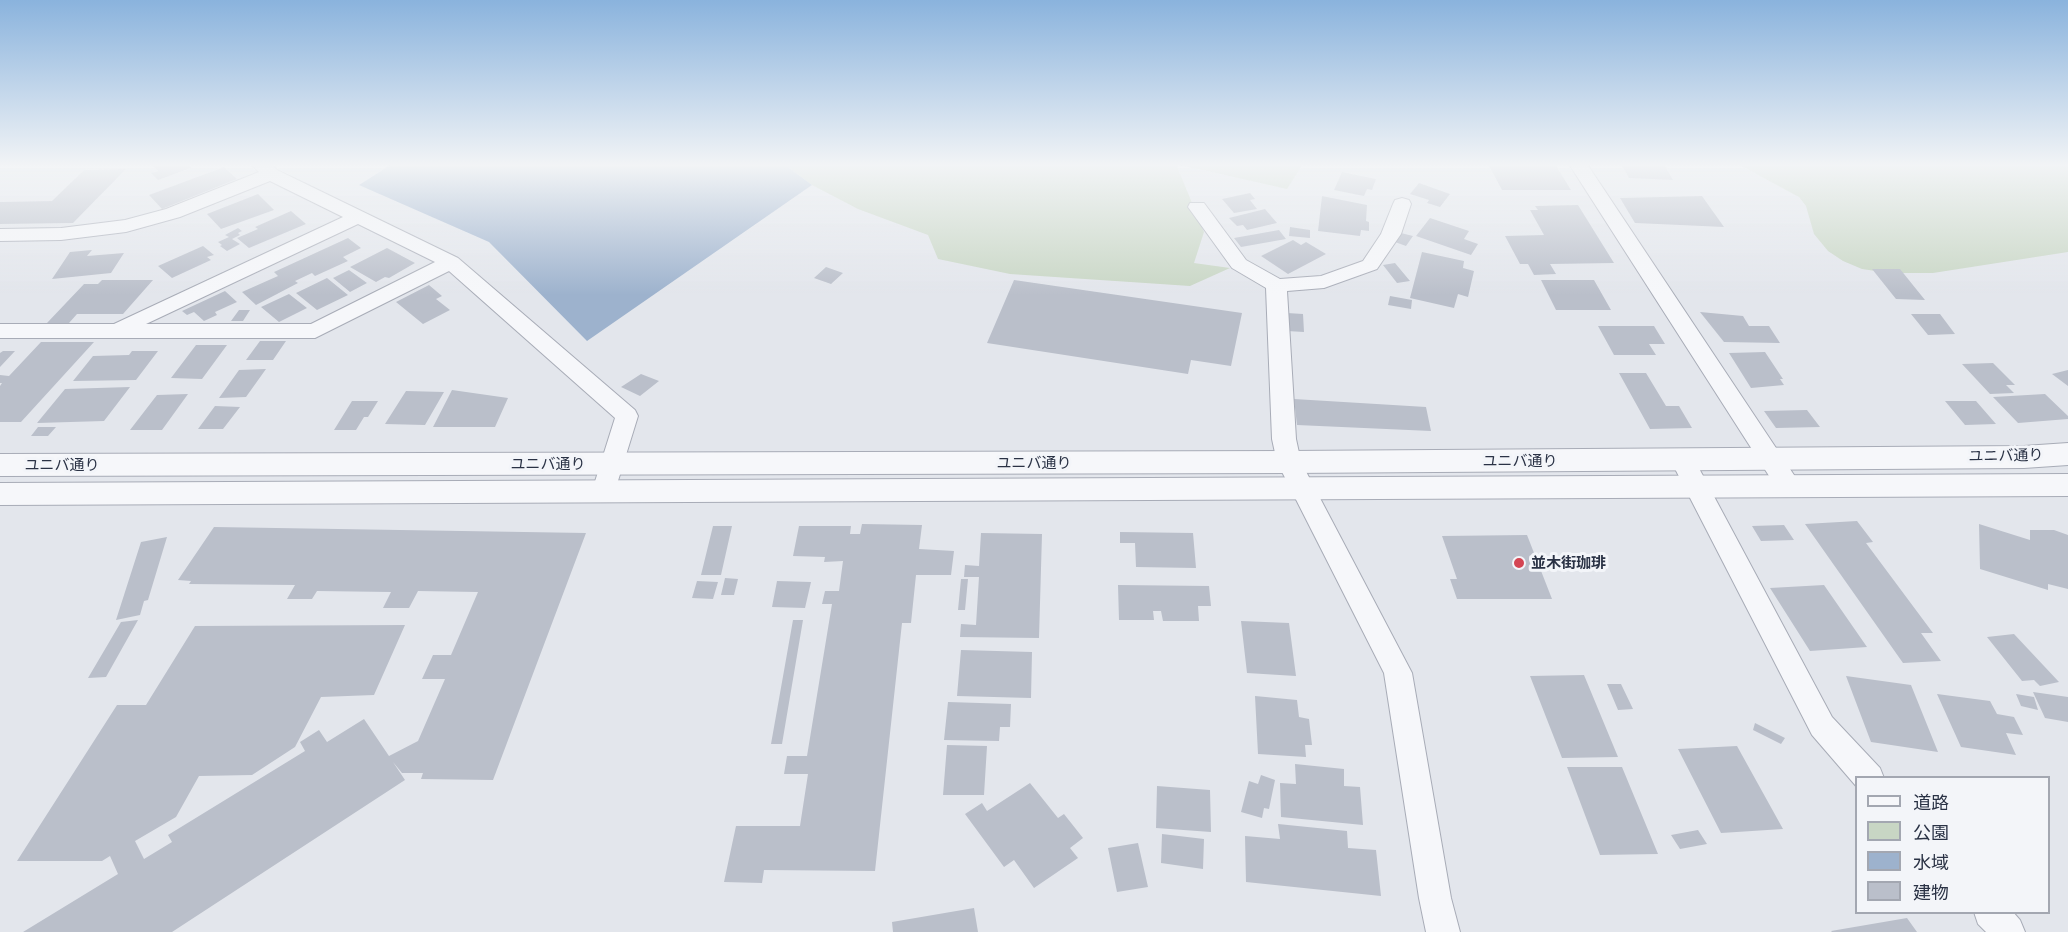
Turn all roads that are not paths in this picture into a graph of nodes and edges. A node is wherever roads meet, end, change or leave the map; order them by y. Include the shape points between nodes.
1 (185, 207) edge
2 (340, 207) edge
3 (1197, 207) dead end
4 (1401, 207) edge
5 (1606, 207) edge
6 (358, 217) junction
7 (0, 235) edge
8 (451, 262) junction
9 (1276, 285) junction
10 (0, 331) edge
11 (116, 331) junction
12 (2068, 454) edge
13 (1768, 458) junction
14 (1682, 459) junction
15 (1289, 462) junction
16 (0, 465) edge
17 (608, 477) junction
18 (2068, 485) edge
19 (1697, 487) junction
20 (1789, 487) junction
21 (1303, 490) junction
22 (0, 494) edge
23 (1868, 776) edge
24 (1992, 914) edge
25 (1443, 932) edge
26 (2008, 932) edge

1 - 7 street via 126,225 61,234
2 - 6 street
3 - 9 street via 1239,264
4 - 9 street via 1391,234 1370,265 1324,282
5 - 13 street
6 - 8 street
6 - 11 street
8 - 11 street via 315,331
8 - 17 street via 627,416
9 - 15 street via 1284,439
10 - 11 street
12 - 13 street, ユニバ通り
13 - 14 street, ユニバ通り
13 - 20 street
14 - 15 street, ユニバ通り
14 - 19 street
15 - 17 street, ユニバ通り
15 - 21 street
16 - 17 street, ユニバ通り
17 - 21 street, ユニバ通り
17 - 22 street, ユニバ通り
18 - 20 street, ユニバ通り
19 - 20 street, ユニバ通り
19 - 21 street, ユニバ通り
19 - 23 street via 1822,726
21 - 25 street via 1398,673
24 - 26 street

